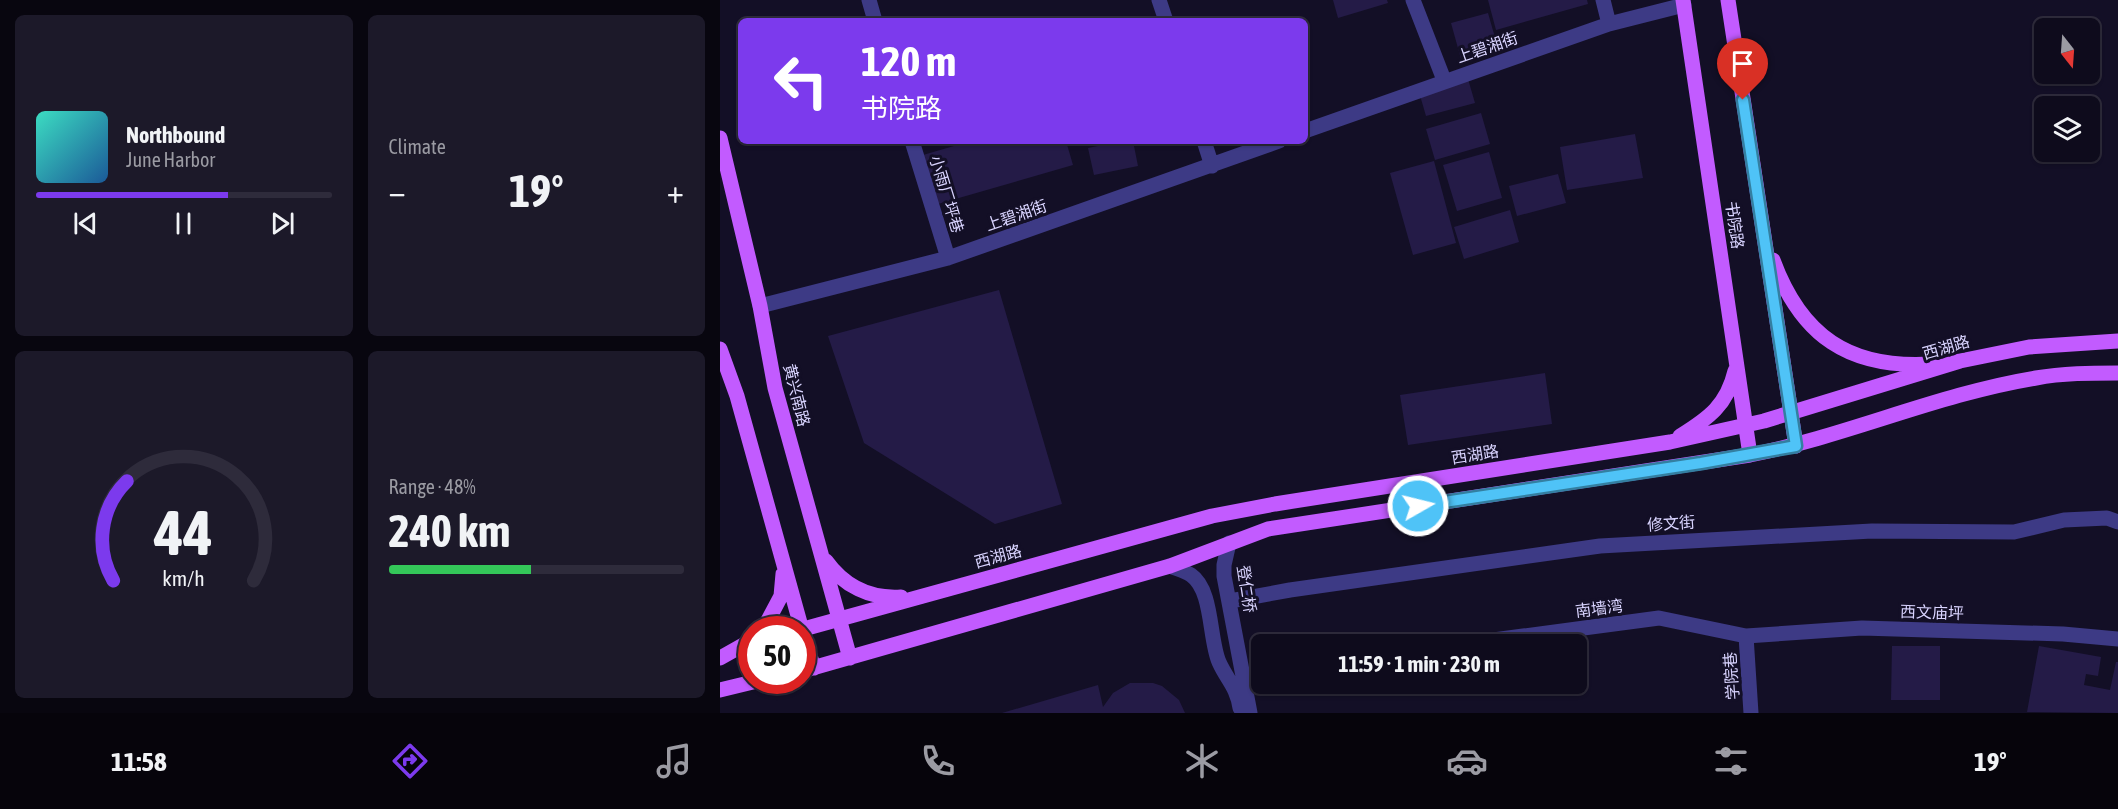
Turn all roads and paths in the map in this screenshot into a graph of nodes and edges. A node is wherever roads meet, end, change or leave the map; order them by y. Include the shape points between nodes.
1 (869, 0) edge
2 (1159, 0) edge
3 (1413, 0) edge
4 (1603, 0) edge
5 (1728, 0) edge
6 (1684, 2) edge
7 (874, 18) edge
8 (1165, 18) edge
9 (1609, 24) junction
10 (1444, 81) junction
11 (1308, 131) edge
12 (720, 138) edge
13 (913, 144) edge
14 (1205, 144) edge
15 (1271, 144) edge
16 (1212, 166) junction
17 (1762, 234) junction
18 (948, 258) junction
19 (760, 306) junction
20 (2118, 341) edge
21 (720, 349) edge
22 (1736, 356) junction
23 (1960, 361) junction
24 (2118, 373) edge
25 (1791, 413) junction
26 (1746, 425) junction
27 (1670, 442) junction
28 (1796, 446) junction
29 (1750, 455) junction
30 (2118, 522) edge
31 (1229, 543) junction
32 (820, 552) junction
33 (782, 559) junction
34 (1170, 566) junction
35 (924, 595) junction
36 (1230, 601) junction
37 (770, 616) edge
38 (798, 616) edge
39 (839, 619) junction
40 (816, 626) edge
41 (1539, 634) edge
42 (1746, 636) junction
43 (2118, 639) edge
44 (738, 648) edge
45 (738, 652) edge
46 (720, 658) edge
47 (850, 658) junction
48 (816, 667) edge
49 (1251, 681) edge
50 (1245, 682) junction
51 (738, 686) edge
52 (720, 690) edge
53 (1240, 713) edge
54 (1250, 713) edge
55 (1751, 713) edge

1 - 7 street
2 - 8 street
3 - 10 street
4 - 9 street
5 - 17 main road, 书院路
6 - 9 street, 上碧湘街
6 - 22 main road, 书院路
9 - 10 street, 上碧湘街
10 - 11 street, 上碧湘街
12 - 19 main road, 黄兴南路
13 - 18 street, 小雨厂坪巷
14 - 16 street
15 - 16 street, 上碧湘街
16 - 18 street, 上碧湘街
17 - 23 main road via 1788,296 1813,329 1831,343 1883,364
17 - 25 main road, 书院路
18 - 19 street, 上碧湘街
19 - 32 main road, 黄兴南路 via 775,388
20 - 23 main road, 西湖路 via 2029,347
21 - 33 main road
22 - 26 main road, 书院路
22 - 27 main road via 1733,380 1722,405
23 - 25 main road, 西湖路
24 - 28 main road via 2038,378 1996,386
25 - 26 main road, 西湖路
25 - 28 main road, 书院路
26 - 27 main road, 西湖路
26 - 29 main road, 书院路
27 - 35 main road, 西湖路 via 1212,516
28 - 29 main road
29 - 31 main road via 1285,526
30 - 36 street, 修文街 via 2107,518 2064,520 2014,532 1862,531 1600,546
31 - 34 main road
31 - 36 street, 登仁桥 via 1224,565
32 - 35 main road via 840,578 864,592 895,597
32 - 39 main road, 黄兴南路
33 - 37 main road via 781,596
33 - 38 main road
34 - 47 main road
34 - 53 street via 1192,575 1199,583 1219,662 1234,686
35 - 39 main road, 西湖路
36 - 50 street, 登仁桥
39 - 40 main road, 西湖路
39 - 47 main road, 黄兴南路
41 - 42 street, 南墙湾 via 1659,618
42 - 43 street, 西文庙坪 via 1862,628
42 - 55 street, 学院巷
44 - 46 main road
45 - 46 main road
47 - 48 main road
49 - 50 street
50 - 54 street, 登仁桥
51 - 52 main road

